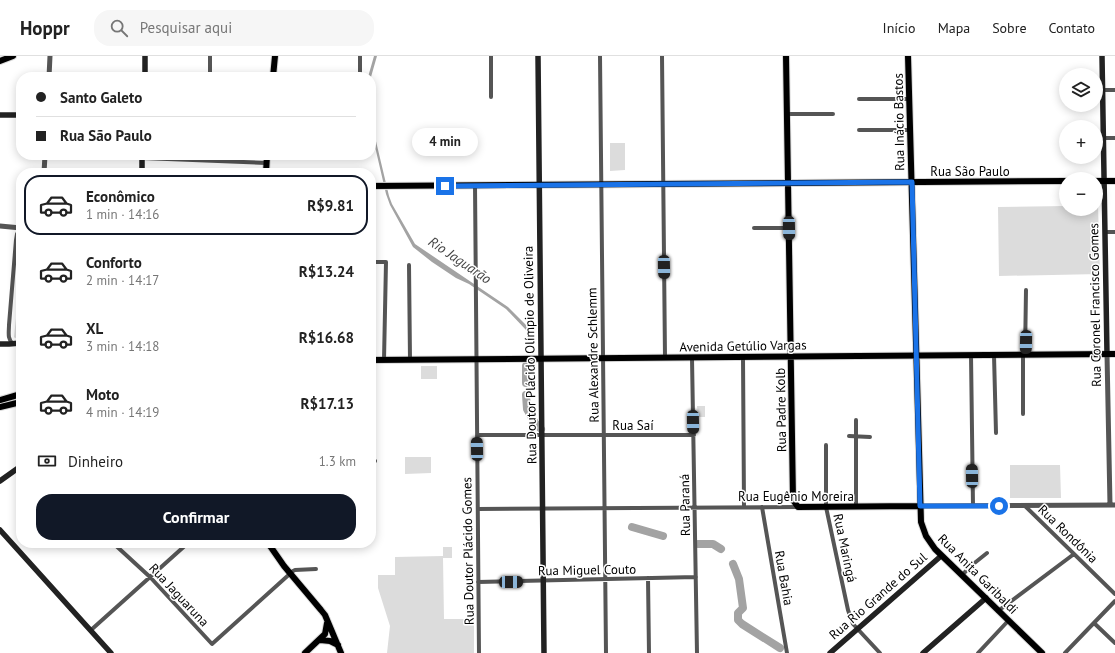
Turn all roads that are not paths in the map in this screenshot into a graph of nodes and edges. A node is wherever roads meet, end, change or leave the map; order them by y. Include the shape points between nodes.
1 (13, 56) edge
2 (50, 56) edge
3 (145, 56) edge
4 (210, 56) edge
5 (275, 56) edge
6 (360, 56) edge
7 (491, 56) edge
8 (538, 56) edge
9 (600, 56) edge
10 (662, 56) edge
11 (786, 56) edge
12 (908, 56) edge
13 (1102, 56) edge
14 (0, 61) edge
15 (1102, 68) edge
16 (49, 72) edge
17 (145, 72) edge
18 (210, 72) edge
19 (273, 72) edge
20 (360, 72) edge
21 (1103, 90) edge
22 (1115, 90) edge
23 (491, 97) dead end
24 (859, 99) dead end
25 (910, 99) junction
26 (787, 114) junction
27 (833, 114) dead end
28 (0, 115) edge
29 (16, 115) edge
30 (859, 130) dead end
31 (910, 130) junction
32 (1103, 138) joint
33 (1115, 138) edge
34 (213, 160) edge
35 (266, 160) edge
36 (266, 163) junction
37 (266, 168) edge
38 (1059, 181) edge
39 (1104, 181) junction
40 (1115, 181) edge
41 (912, 182) junction
42 (788, 183) junction
43 (602, 184) junction
44 (663, 184) junction
45 (475, 185) junction
46 (540, 185) junction
47 (376, 186) edge
48 (0, 226) edge
49 (16, 228) edge
50 (754, 228) dead end
51 (789, 228) junction
52 (1105, 232) junction
53 (1115, 232) edge
54 (16, 240) edge
55 (376, 262) edge
56 (409, 265) dead end
57 (1026, 290) dead end
58 (0, 344) edge
59 (13, 344) junction
60 (16, 344) edge
61 (1107, 354) junction
62 (1115, 354) edge
63 (971, 355) junction
64 (994, 355) junction
65 (1024, 355) junction
66 (916, 356) junction
67 (742, 357) junction
68 (791, 357) junction
69 (603, 358) junction
70 (665, 358) junction
71 (692, 358) junction
72 (541, 359) junction
73 (376, 360) edge
74 (384, 360) junction
75 (410, 360) junction
76 (476, 360) junction
77 (16, 395) edge
78 (0, 400) edge
79 (16, 403) edge
80 (0, 407) edge
81 (1023, 414) dead end
82 (856, 420) dead end
83 (996, 433) dead end
84 (477, 435) junction
85 (542, 435) junction
86 (604, 435) junction
87 (694, 435) junction
88 (849, 436) dead end
89 (856, 436) junction
90 (870, 437) dead end
91 (826, 445) dead end
92 (16, 470) edge
93 (0, 481) edge
94 (793, 500) junction
95 (1112, 505) edge
96 (920, 506) junction
97 (973, 506) junction
98 (1025, 506) junction
99 (762, 507) junction
100 (788, 507) junction
101 (798, 507) junction
102 (826, 507) junction
103 (856, 507) junction
104 (605, 508) junction
105 (695, 508) junction
106 (744, 508) junction
107 (478, 509) junction
108 (543, 509) junction
109 (0, 530) edge
110 (16, 548) edge
111 (16, 548) edge
112 (119, 548) edge
113 (182, 548) edge
114 (271, 548) edge
115 (987, 553) dead end
116 (1074, 554) junction
117 (942, 556) junction
118 (316, 569) dead end
119 (290, 574) junction
120 (962, 575) junction
121 (150, 577) junction
122 (696, 577) junction
123 (648, 578) junction
124 (605, 579) junction
125 (544, 581) junction
126 (478, 582) junction
127 (1115, 594) edge
128 (986, 598) junction
129 (1115, 601) edge
130 (998, 610) junction
131 (328, 621) junction
132 (1008, 621) junction
133 (1094, 623) junction
134 (857, 629) junction
135 (91, 630) junction
136 (320, 640) junction
137 (1115, 643) edge
138 (338, 645) junction
139 (111, 653) edge
140 (305, 653) edge
141 (341, 653) edge
142 (479, 653) edge
143 (544, 653) edge
144 (606, 653) edge
145 (649, 653) edge
146 (697, 653) edge
147 (787, 653) edge
148 (830, 653) edge
149 (880, 653) edge
150 (923, 653) edge
151 (978, 653) edge
152 (1042, 653) edge
153 (1065, 653) edge

1 - 14 main road
2 - 16 street
3 - 17 main road
4 - 18 street
5 - 19 main road
6 - 20 street
7 - 23 street
8 - 46 main road, Rua Doutor Plácido Olímpio de Oliveira
9 - 43 street, Rua Alexandre Schlemm
10 - 44 street
11 - 26 main road, Rua Padre Kolb
12 - 25 main road, Rua Inácio Bastos
13 - 15 main road, Rua Coronel Francisco Gomes
21 - 22 street
24 - 25 street
25 - 31 main road, Rua Inácio Bastos
26 - 27 street
26 - 42 main road, Rua Padre Kolb
28 - 29 main road
30 - 31 street
31 - 41 main road, Rua Inácio Bastos
32 - 33 street
32 - 39 main road, Rua Coronel Francisco Gomes
34 - 36 street
35 - 36 main road
36 - 37 main road
38 - 41 main road, Rua São Paulo
39 - 40 main road
39 - 52 main road, Rua Coronel Francisco Gomes
41 - 42 main road, Rua São Paulo
41 - 66 main road, Rua Inácio Bastos
42 - 44 main road, Rua São Paulo
42 - 51 main road, Rua Padre Kolb
43 - 44 main road, Rua São Paulo
43 - 46 main road, Rua São Paulo
43 - 69 street, Rua Alexandre Schlemm
44 - 70 street
45 - 46 main road, Rua São Paulo
45 - 47 main road, Rua São Paulo
45 - 76 street, Rua Doutor Plácido Gomes
46 - 72 main road, Rua Doutor Plácido Olímpio de Oliveira
48 - 49 street
50 - 51 street
51 - 68 main road, Rua Padre Kolb
52 - 53 street
52 - 61 main road, Rua Coronel Francisco Gomes
54 - 59 street via 9,325 9,340
55 - 74 street via 386,262
56 - 75 street
57 - 65 street
58 - 59 main road
59 - 60 main road
61 - 62 main road, Avenida Getúlio Vargas
61 - 65 main road, Avenida Getúlio Vargas
61 - 95 street, Rua Coronel Francisco Gomes
63 - 64 main road, Avenida Getúlio Vargas
63 - 66 main road, Avenida Getúlio Vargas
63 - 97 street
64 - 65 main road, Avenida Getúlio Vargas
64 - 83 street
65 - 81 street
66 - 68 main road, Avenida Getúlio Vargas
66 - 96 main road, Rua Anita Garibaldi
67 - 68 main road, Avenida Getúlio Vargas
67 - 71 main road, Avenida Getúlio Vargas
67 - 106 street
68 - 94 main road, Rua Padre Kolb
69 - 70 main road, Avenida Getúlio Vargas
69 - 72 main road, Avenida Getúlio Vargas
69 - 86 street, Rua Alexandre Schlemm
70 - 71 main road, Avenida Getúlio Vargas
71 - 87 street, Rua Paraná
72 - 76 main road, Avenida Getúlio Vargas
72 - 85 main road, Rua Doutor Plácido Olímpio de Oliveira
73 - 74 main road, Avenida Getúlio Vargas
74 - 75 main road, Avenida Getúlio Vargas
75 - 76 main road, Avenida Getúlio Vargas
76 - 84 street, Rua Doutor Plácido Gomes
77 - 78 main road
79 - 80 main road
82 - 89 street
84 - 85 street, Rua Saí
84 - 107 street, Rua Doutor Plácido Gomes
85 - 86 street, Rua Saí
85 - 108 main road, Rua Doutor Plácido Olímpio de Oliveira
86 - 87 street, Rua Saí
86 - 104 street, Rua Alexandre Schlemm
87 - 105 street, Rua Paraná
88 - 89 street
89 - 90 street
89 - 103 street
91 - 102 street, Rua Maringá
92 - 93 main road
94 - 100 street
94 - 101 main road
95 - 98 street, Rua Eugênio Moreira
96 - 97 street, Rua Eugênio Moreira
96 - 103 main road, Rua Eugênio Moreira
96 - 117 main road, Rua Anita Garibaldi via 923,529
97 - 98 street, Rua Eugênio Moreira
98 - 116 street, Rua Rondônia
99 - 100 street, Rua Eugênio Moreira
99 - 106 street, Rua Eugênio Moreira
99 - 147 street, Rua Bahia
100 - 101 street, Rua Eugênio Moreira
101 - 102 main road, Rua Eugênio Moreira
102 - 103 main road, Rua Eugênio Moreira
102 - 134 street, Rua Maringá via 848,610
104 - 105 street, Rua Eugênio Moreira
104 - 108 street, Rua Eugênio Moreira
104 - 124 street, Rua Alexandre Schlemm
105 - 106 street, Rua Eugênio Moreira
105 - 122 street, Rua Paraná
107 - 108 street, Rua Eugênio Moreira
107 - 126 street, Rua Doutor Plácido Gomes
108 - 125 main road, Rua Doutor Plácido Olímpio de Oliveira
109 - 110 main road
111 - 135 main road
112 - 121 street, Rua Jaguaruna
113 - 121 street
114 - 119 main road
115 - 120 street
116 - 127 street, Rua Rondônia
116 - 130 street
117 - 120 main road, Rua Anita Garibaldi
117 - 134 main road, Rua Rio Grande do Sul
118 - 119 street via 295,570
119 - 121 street, Rua Jaguaruna via 212,644
119 - 131 main road via 322,610
120 - 128 main road, Rua Anita Garibaldi
121 - 135 street
122 - 123 street, Rua Miguel Couto
122 - 146 street, Rua Paraná
123 - 124 street, Rua Miguel Couto
123 - 145 street
124 - 125 street, Rua Miguel Couto
124 - 144 street, Rua Alexandre Schlemm
125 - 126 street, Rua Miguel Couto
125 - 143 main road, Rua Doutor Plácido Olímpio de Oliveira
126 - 142 street, Rua Doutor Plácido Gomes
128 - 130 main road, Rua Anita Garibaldi
128 - 150 main road
129 - 133 street
130 - 132 main road, Rua Anita Garibaldi
131 - 136 main road via 325,634
131 - 138 main road
132 - 151 street
132 - 152 main road, Rua Anita Garibaldi
133 - 137 street
133 - 153 street
134 - 148 main road, Rua Rio Grande do Sul
134 - 149 street, Rua Maringá
135 - 139 main road
136 - 138 main road
136 - 140 main road
138 - 141 main road

